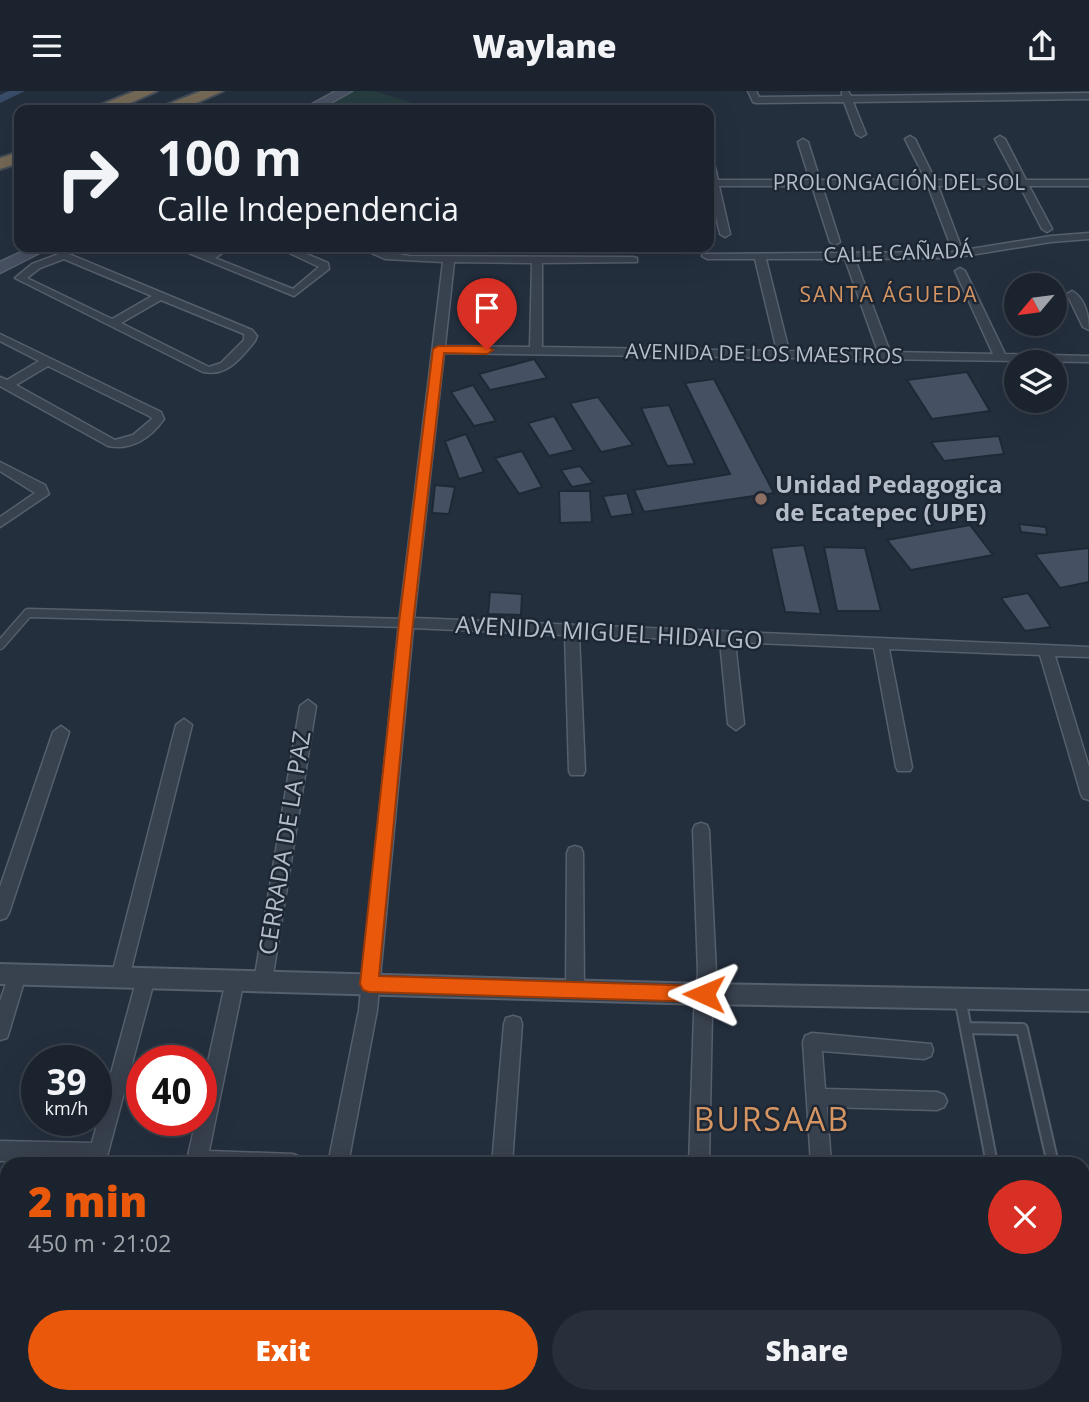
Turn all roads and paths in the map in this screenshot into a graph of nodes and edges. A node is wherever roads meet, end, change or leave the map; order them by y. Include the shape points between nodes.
1 (149, 91) edge
2 (175, 91) edge
3 (215, 91) edge
4 (345, 91) edge
5 (752, 91) edge
6 (898, 95) edge
7 (971, 95) edge
8 (788, 96) edge
9 (846, 96) edge
10 (1089, 96) edge
11 (114, 105) edge
12 (145, 105) edge
13 (180, 105) edge
14 (318, 105) edge
15 (861, 134) dead end
16 (910, 139) dead end
17 (1000, 139) dead end
18 (803, 142) dead end
19 (714, 183) edge
20 (932, 183) junction
21 (1023, 183) junction
22 (1089, 183) edge
23 (815, 184) junction
24 (714, 194) edge
25 (1047, 229) dead end
26 (725, 234) dead end
27 (1089, 236) edge
28 (835, 242) dead end
29 (955, 244) dead end
30 (33, 252) edge
31 (191, 252) edge
32 (217, 252) edge
33 (294, 252) edge
34 (375, 252) edge
35 (849, 255) junction
36 (707, 256) dead end
37 (760, 256) junction
38 (20, 258) junction
39 (206, 258) junction
40 (449, 259) junction
41 (537, 260) junction
42 (633, 260) dead end
43 (36, 267) junction
44 (0, 268) edge
45 (960, 271) dead end
46 (1072, 294) dead end
47 (160, 296) junction
48 (111, 324) junction
49 (1089, 327) edge
50 (0, 337) edge
51 (438, 349) junction
52 (536, 351) junction
53 (784, 355) junction
54 (885, 356) junction
55 (1000, 358) junction
56 (1089, 359) edge
57 (48, 361) junction
58 (4, 383) edge
59 (0, 466) edge
60 (0, 523) edge
61 (406, 623) junction
62 (572, 632) junction
63 (727, 639) junction
64 (881, 644) junction
65 (0, 645) edge
66 (1045, 650) junction
67 (1089, 652) edge
68 (308, 706) dead end
69 (736, 724) dead end
70 (184, 725) dead end
71 (61, 732) dead end
72 (904, 767) dead end
73 (577, 771) dead end
74 (1089, 794) edge
75 (701, 830) dead end
76 (575, 853) dead end
77 (0, 913) edge
78 (9, 974) edge
79 (120, 978) junction
80 (145, 978) junction
81 (235, 980) junction
82 (262, 981) junction
83 (369, 984) junction
84 (575, 991) junction
85 (704, 994) junction
86 (960, 997) junction
87 (1089, 1001) edge
88 (513, 1024) dead end
89 (965, 1027) junction
90 (0, 1032) edge
91 (924, 1050) dead end
92 (816, 1098) junction
93 (937, 1101) dead end
94 (0, 1150) edge
95 (198, 1157) edge
96 (339, 1157) edge
97 (503, 1157) edge
98 (699, 1157) edge
99 (820, 1157) edge
100 (991, 1157) edge
101 (1051, 1157) edge

1 - 11 highway
2 - 12 highway
3 - 13 highway
4 - 14 main road
5 - 8 street via 756,100
6 - 7 street
6 - 9 street
7 - 10 street
8 - 9 street
9 - 15 street
16 - 20 street
17 - 21 street
18 - 23 street
19 - 23 street, PROLONGACIÓN DEL SOL
20 - 21 street, PROLONGACIÓN DEL SOL
20 - 23 street, PROLONGACIÓN DEL SOL
20 - 29 street
21 - 22 street, PROLONGACIÓN DEL SOL
21 - 25 street
23 - 28 street
24 - 26 street
27 - 35 street, CALLE CAÑADÁ via 952,255
30 - 38 main road
31 - 39 street
32 - 39 street
33 - 39 street via 324,265 294,293
34 - 40 street via 410,259
35 - 37 street, CALLE CAÑADÁ
35 - 54 street
36 - 37 street, CALLE CAÑADÁ
37 - 53 street
38 - 43 street
38 - 44 main road
40 - 41 street
40 - 51 street
41 - 42 street
41 - 52 street
43 - 47 street via 64,255
43 - 48 street via 21,275 23,283
45 - 55 street
46 - 49 street
47 - 48 street
47 - 48 street via 248,332 250,341 215,372
50 - 57 street
51 - 52 street, AVENIDA DE LOS MAESTROS
51 - 61 street
52 - 53 street, AVENIDA DE LOS MAESTROS
53 - 54 street, AVENIDA DE LOS MAESTROS
54 - 55 street, AVENIDA DE LOS MAESTROS
55 - 56 street, AVENIDA DE LOS MAESTROS
57 - 58 street
57 - 58 street via 156,415 157,423 130,442 112,443
59 - 60 street via 40,488 42,495
61 - 62 street, AVENIDA MIGUEL HIDALGO
61 - 65 lane, AVENIDA MIGUEL HIDALGO via 28,613
61 - 83 street
62 - 63 street, AVENIDA MIGUEL HIDALGO
62 - 73 street
63 - 64 street, AVENIDA MIGUEL HIDALGO
63 - 69 street
64 - 66 street, AVENIDA MIGUEL HIDALGO
64 - 72 street
66 - 67 street, AVENIDA MIGUEL HIDALGO
66 - 74 street
68 - 82 street, CERRADA DE LA PAZ
70 - 79 street
71 - 77 street
75 - 85 street
76 - 84 street
78 - 79 street
78 - 90 street
79 - 80 street
80 - 81 street
80 - 94 street via 99,1153
81 - 82 street
81 - 95 street
82 - 83 street
83 - 84 street
83 - 96 street
84 - 85 street
85 - 86 street
85 - 98 street
86 - 87 street
86 - 89 lane
88 - 97 street
89 - 100 lane
89 - 101 lane via 1022,1029
91 - 92 street via 812,1042
92 - 93 street
92 - 99 street

